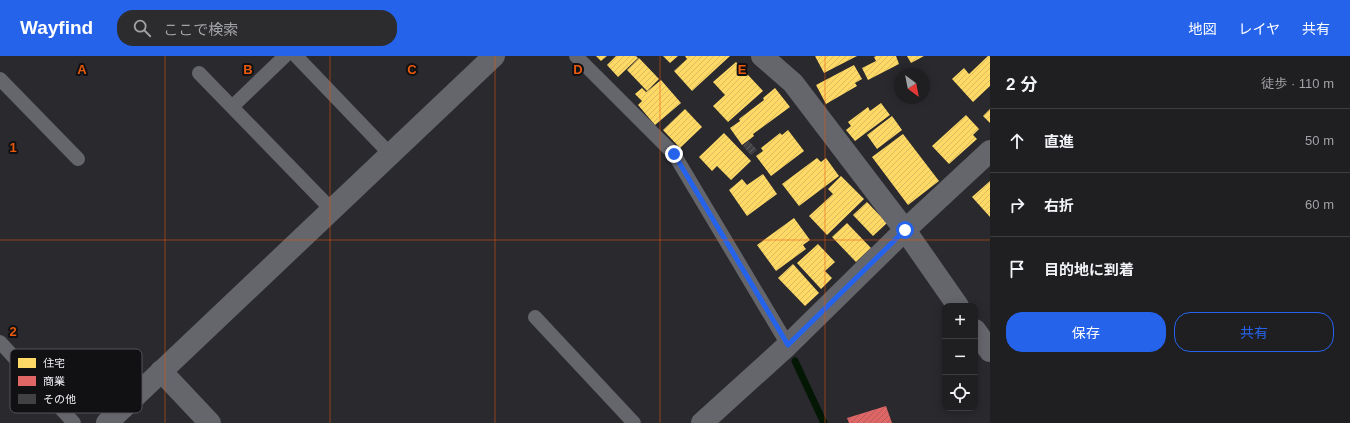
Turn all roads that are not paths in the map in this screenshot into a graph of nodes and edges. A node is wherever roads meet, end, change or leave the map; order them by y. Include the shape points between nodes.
1 (286, 56) edge
2 (296, 56) edge
3 (494, 56) edge
4 (576, 56) edge
5 (762, 56) edge
6 (199, 73) dead end
7 (0, 79) edge
8 (233, 106) junction
9 (990, 151) edge
10 (390, 154) junction
11 (78, 159) dead end
12 (332, 210) junction
13 (905, 230) junction
14 (956, 303) edge
15 (535, 317) dead end
16 (978, 334) edge
17 (0, 342) edge
18 (788, 345) junction
19 (990, 351) edge
20 (10, 353) edge
21 (161, 371) junction
22 (142, 389) edge
23 (65, 413) edge
24 (117, 413) edge
25 (74, 423) edge
26 (107, 423) edge
27 (210, 423) edge
28 (634, 423) edge
29 (702, 423) edge

1 - 8 lane
2 - 10 lane
3 - 10 street
4 - 18 lane via 674,154
5 - 13 street via 793,82
6 - 8 lane
7 - 11 lane
8 - 12 lane
9 - 13 street
10 - 12 street
12 - 21 street
13 - 14 street
13 - 18 street
15 - 28 lane
16 - 19 street
17 - 20 lane
18 - 29 street
21 - 22 street
21 - 27 street
23 - 25 lane
24 - 26 street

